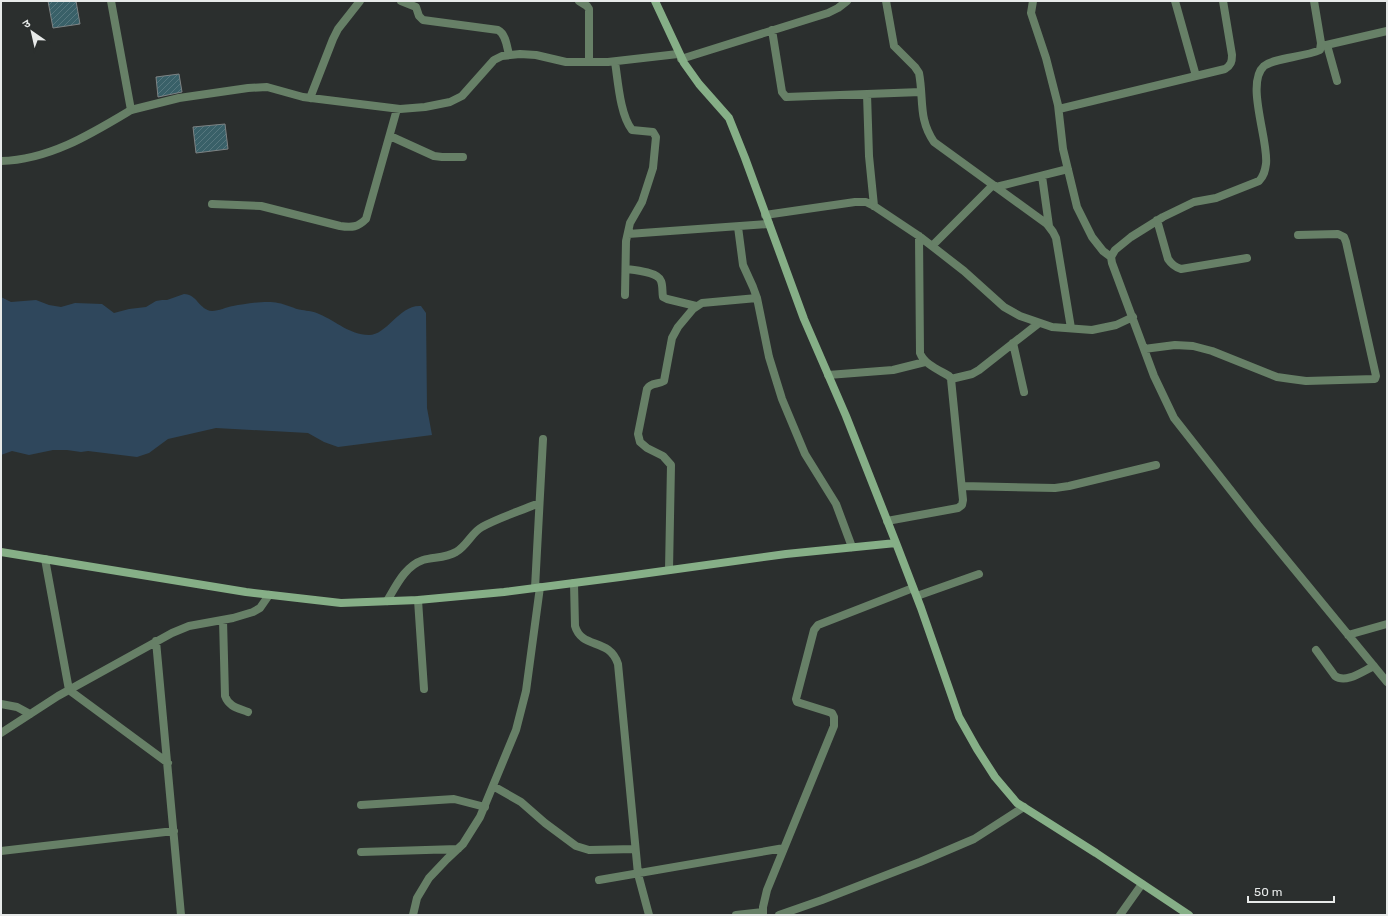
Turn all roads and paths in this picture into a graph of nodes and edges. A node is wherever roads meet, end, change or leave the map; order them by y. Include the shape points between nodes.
1 (111, 1) edge
2 (360, 1) edge
3 (401, 1) edge
4 (579, 1) edge
5 (655, 1) edge
6 (847, 1) edge
7 (886, 1) edge
8 (1033, 1) edge
9 (1175, 1) edge
10 (1223, 1) edge
11 (1314, 1) edge
12 (772, 30) junction
13 (1387, 31) edge
14 (1325, 45) junction
15 (509, 55) junction
16 (680, 56) junction
17 (589, 62) junction
18 (614, 62) junction
19 (1196, 76) junction
20 (1337, 82) dead end
21 (921, 92) junction
22 (867, 94) junction
23 (310, 98) junction
24 (397, 109) junction
25 (1059, 109) junction
26 (131, 110) junction
27 (390, 136) junction
28 (463, 157) dead end
29 (1, 162) edge
30 (1068, 169) junction
31 (1042, 176) junction
32 (994, 186) junction
33 (212, 204) dead end
34 (874, 206) junction
35 (765, 215) junction
36 (1157, 220) junction
37 (769, 224) junction
38 (1049, 226) junction
39 (738, 227) junction
40 (628, 234) junction
41 (1298, 235) dead end
42 (919, 236) junction
43 (932, 246) junction
44 (1111, 257) junction
45 (1247, 258) dead end
46 (626, 269) junction
47 (625, 295) dead end
48 (756, 298) junction
49 (696, 306) junction
50 (1132, 317) junction
51 (1039, 323) junction
52 (1071, 328) junction
53 (1013, 343) junction
54 (1144, 349) junction
55 (925, 362) junction
56 (828, 375) junction
57 (951, 379) junction
58 (1024, 392) dead end
59 (543, 439) dead end
60 (1156, 465) dead end
61 (962, 486) junction
62 (539, 503) junction
63 (887, 521) junction
64 (896, 543) junction
65 (852, 547) junction
66 (1, 552) edge
67 (45, 559) junction
68 (669, 570) junction
69 (979, 574) dead end
70 (574, 583) junction
71 (538, 588) junction
72 (915, 592) junction
73 (269, 595) junction
74 (418, 600) junction
75 (387, 601) junction
76 (223, 620) junction
77 (1387, 624) edge
78 (1348, 635) junction
79 (156, 641) junction
80 (1316, 650) dead end
81 (1374, 666) junction
82 (1387, 682) edge
83 (424, 689) dead end
84 (68, 690) junction
85 (1, 704) edge
86 (248, 712) dead end
87 (30, 714) junction
88 (1, 733) edge
89 (168, 763) junction
90 (493, 786) junction
91 (361, 805) dead end
92 (484, 807) junction
93 (1024, 807) junction
94 (174, 831) junction
95 (784, 848) junction
96 (458, 849) junction
97 (635, 849) junction
98 (1, 851) edge
99 (361, 852) dead end
100 (638, 874) junction
101 (599, 880) dead end
102 (1142, 884) junction
103 (763, 913) edge
104 (181, 915) edge
105 (413, 915) edge
106 (649, 915) edge
107 (736, 915) edge
108 (779, 915) edge
109 (1120, 915) edge
110 (1188, 915) edge

1 - 26 street
2 - 23 street via 338,29
3 - 15 street via 416,6 423,20 498,30 504,36
4 - 17 street via 589,9
5 - 16 main road
6 - 12 street via 828,13
7 - 21 street via 894,46 919,73
8 - 25 street via 1031,13
9 - 19 street
10 - 19 street via 1232,61 1224,69
11 - 14 street
12 - 16 street
12 - 22 street via 786,97
13 - 14 street
14 - 20 street
14 - 36 street via 1312,54 1271,62 1259,72 1257,101 1266,163 1264,175 1259,181 1216,198 1194,202
15 - 17 street via 536,55 566,62
15 - 24 street via 494,60 462,96 450,102
16 - 18 street
16 - 35 main road via 699,84 729,118
17 - 18 street
18 - 40 street via 624,117 632,130 653,132 656,137 653,168 642,202 630,223
19 - 25 street
21 - 22 street
21 - 32 street via 923,120 934,142
22 - 34 street
23 - 24 street
23 - 26 street via 267,87 248,88 178,98
24 - 27 street
25 - 30 street
26 - 29 street via 73,142 42,155
27 - 28 street via 434,156
27 - 33 street via 366,219 360,225 352,228 340,226 261,206
30 - 31 street
30 - 44 street via 1078,207 1092,237
31 - 32 street
31 - 38 street
32 - 38 street
32 - 43 street
34 - 35 street via 866,202 855,202
34 - 42 street
35 - 37 main road
36 - 44 street via 1131,237 1115,250
36 - 45 street via 1168,259 1176,267 1181,269
37 - 39 street
37 - 56 main road
38 - 52 street via 1056,238
39 - 40 street
39 - 48 street via 744,266
40 - 46 street
41 - 54 street via 1338,234 1344,237 1375,379 1306,381 1278,377 1193,346 1175,345
42 - 43 street
42 - 55 street via 920,354
43 - 51 street via 1004,307
44 - 50 street
46 - 47 street
46 - 49 street via 654,274 661,281 663,297
48 - 49 street via 702,303
48 - 65 street via 770,363 782,399 805,454 836,504
49 - 68 street via 672,338 664,381 652,384 647,390 638,434 640,442 663,456 671,465
50 - 52 street via 1116,326 1092,330
50 - 54 street
51 - 52 street
51 - 53 street
53 - 57 street via 979,370
53 - 58 street
54 - 78 street via 1174,418
55 - 56 street via 894,370
55 - 57 street
56 - 63 main road
57 - 61 street
59 - 62 street
60 - 61 street via 1055,488
61 - 63 street via 963,500 958,508
62 - 71 street
62 - 75 street via 481,527 455,552 423,560 412,566 402,576
63 - 64 main road
64 - 65 main road
64 - 72 main road
65 - 68 main road
66 - 67 main road
67 - 73 main road
67 - 84 street
68 - 70 main road
69 - 72 street
70 - 71 main road
70 - 97 street via 577,632 583,640 601,645 614,656 618,664
71 - 74 main road
71 - 90 street via 526,691 516,730
72 - 93 main road via 959,717 995,777 1010,796
72 - 95 street via 818,625 814,630 796,699 797,702 832,713 834,726
73 - 75 main road via 340,603
73 - 76 street via 260,608
74 - 75 main road
74 - 83 street
76 - 79 street via 189,626
76 - 86 street via 225,696 231,705
77 - 78 street
78 - 81 street
79 - 84 street
79 - 89 street
80 - 81 street via 1339,678 1348,678
81 - 82 street
84 - 87 street
84 - 89 street
85 - 87 street via 17,707
87 - 88 street
89 - 94 street
90 - 92 street
90 - 97 street via 521,802 576,846 589,850
91 - 92 street via 454,799
92 - 96 street
93 - 102 main road
93 - 108 street via 974,839 913,865
94 - 98 street
94 - 104 street
95 - 100 street
95 - 103 street via 767,890
96 - 99 street
96 - 105 street via 429,878 417,898
97 - 100 street
100 - 101 street
100 - 106 street
102 - 109 street
102 - 110 main road
103 - 107 street

